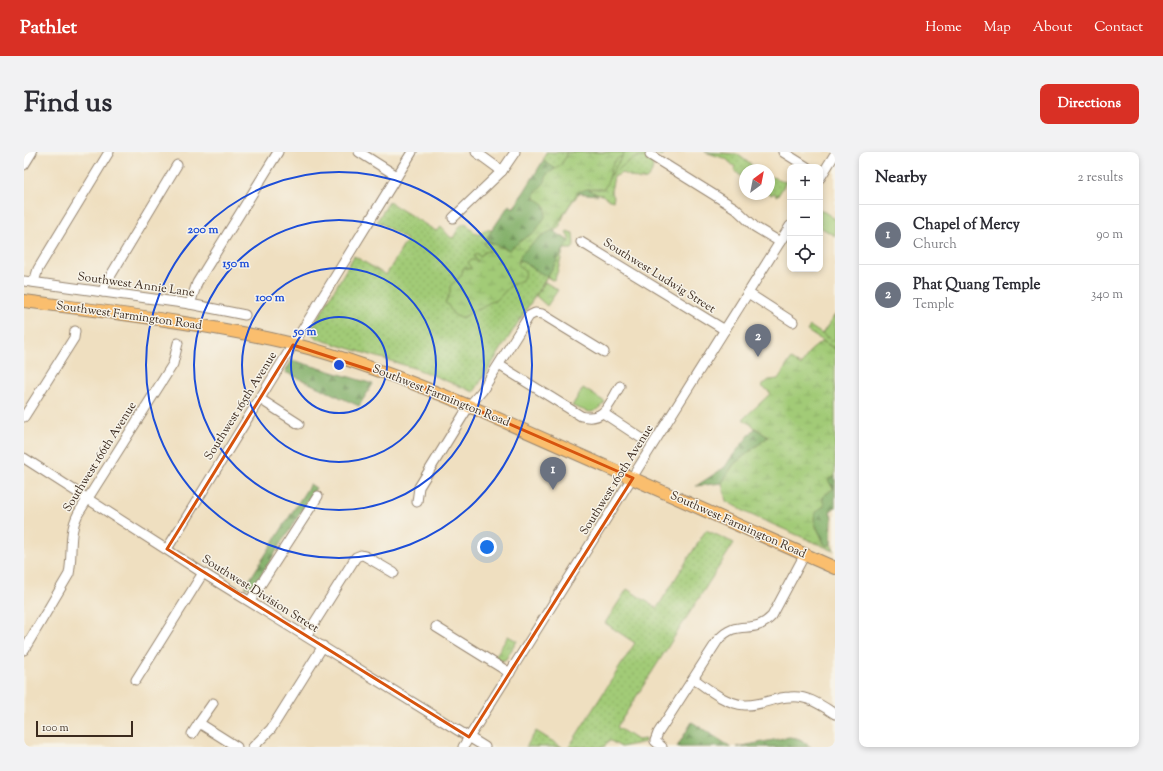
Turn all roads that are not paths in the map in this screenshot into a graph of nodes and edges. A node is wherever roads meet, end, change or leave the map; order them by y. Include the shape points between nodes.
1 (32, 152) edge
2 (110, 152) edge
3 (278, 152) edge
4 (359, 152) edge
5 (412, 152) edge
6 (476, 152) edge
7 (514, 152) edge
8 (783, 152) edge
9 (835, 154) edge
10 (650, 156) dead end
11 (802, 164) edge
12 (24, 165) edge
13 (177, 165) dead end
14 (502, 171) junction
15 (823, 172) edge
16 (397, 176) junction
17 (453, 218) dead end
18 (787, 231) edge
19 (582, 242) dead end
20 (780, 242) junction
21 (24, 281) edge
22 (34, 282) junction
23 (103, 292) junction
24 (748, 293) junction
25 (24, 301) edge
26 (190, 304) junction
27 (245, 315) dead end
28 (793, 322) dead end
29 (725, 330) junction
30 (75, 331) dead end
31 (178, 343) dead end
32 (293, 344) junction
33 (604, 352) dead end
34 (499, 365) junction
35 (620, 386) dead end
36 (260, 398) junction
37 (469, 406) junction
38 (603, 413) junction
39 (24, 417) edge
40 (299, 424) dead end
41 (642, 438) dead end
42 (24, 458) edge
43 (633, 478) junction
44 (318, 496) dead end
45 (86, 499) junction
46 (417, 502) dead end
47 (167, 549) junction
48 (805, 554) junction
49 (835, 568) edge
50 (203, 573) junction
51 (394, 573) dead end
52 (250, 601) junction
53 (436, 627) dead end
54 (306, 636) junction
55 (323, 646) junction
56 (24, 650) edge
57 (510, 673) junction
58 (694, 679) junction
59 (136, 680) dead end
60 (213, 703) dead end
61 (835, 714) edge
62 (199, 724) junction
63 (192, 734) dead end
64 (469, 737) junction
65 (659, 744) edge
66 (237, 747) edge
67 (253, 747) edge
68 (463, 747) edge
69 (485, 747) edge

1 - 12 street
2 - 22 street via 38,269
3 - 26 street via 197,283
4 - 16 street
5 - 16 street, Southwest 165th Avenue
6 - 14 street
7 - 14 street
8 - 11 street
9 - 15 street
10 - 20 street via 735,208 755,227
13 - 23 street
14 - 17 street
16 - 32 street, Southwest 165th Avenue
18 - 20 street, Southwest 160th Avenue
19 - 29 street, Southwest Ludwig Street
20 - 24 street, Southwest 160th Avenue
21 - 22 street, Southwest Annie Lane
22 - 23 street, Southwest Annie Lane
23 - 26 street, Southwest Annie Lane
24 - 28 street
24 - 29 street, Southwest 160th Avenue
25 - 32 main road, Southwest Farmington Road via 195,325
26 - 27 street, Southwest Annie Lane
29 - 43 street, Southwest 160th Avenue
30 - 39 street via 74,338
31 - 45 street, Southwest 166th Avenue via 173,364
32 - 36 street, Southwest 165th Avenue
32 - 37 main road, Southwest Farmington Road via 392,375
33 - 34 street via 542,314 535,313 527,318
34 - 37 street
34 - 38 street via 581,416 593,418
35 - 38 street
36 - 40 street
36 - 47 street, Southwest 165th Avenue
37 - 43 main road, Southwest Farmington Road
37 - 46 street via 420,487
38 - 41 street
42 - 45 street, Southwest Division Street
43 - 48 main road, Southwest Farmington Road
43 - 57 street, Southwest 160th Avenue
44 - 52 street
45 - 47 street, Southwest Division Street
45 - 56 street, Southwest 166th Avenue via 73,527 71,564 67,579
47 - 50 street, Southwest Division Street
48 - 49 main road, Southwest Farmington Road
48 - 58 street via 772,616 758,627 739,627 724,633
50 - 52 street, Southwest Division Street
50 - 59 street
51 - 54 street via 359,555
52 - 54 street, Southwest Division Street
53 - 57 street
54 - 55 street, Southwest Division Street
55 - 64 street, Southwest Division Street
55 - 67 street via 271,729
57 - 64 street, Southwest 160th Avenue
58 - 61 street via 718,696 737,704 756,705 790,696 814,702
58 - 65 street via 658,733
60 - 62 street
62 - 63 street
62 - 66 street
64 - 68 street, Southwest 160th Avenue
64 - 69 street, Southwest Division Street

